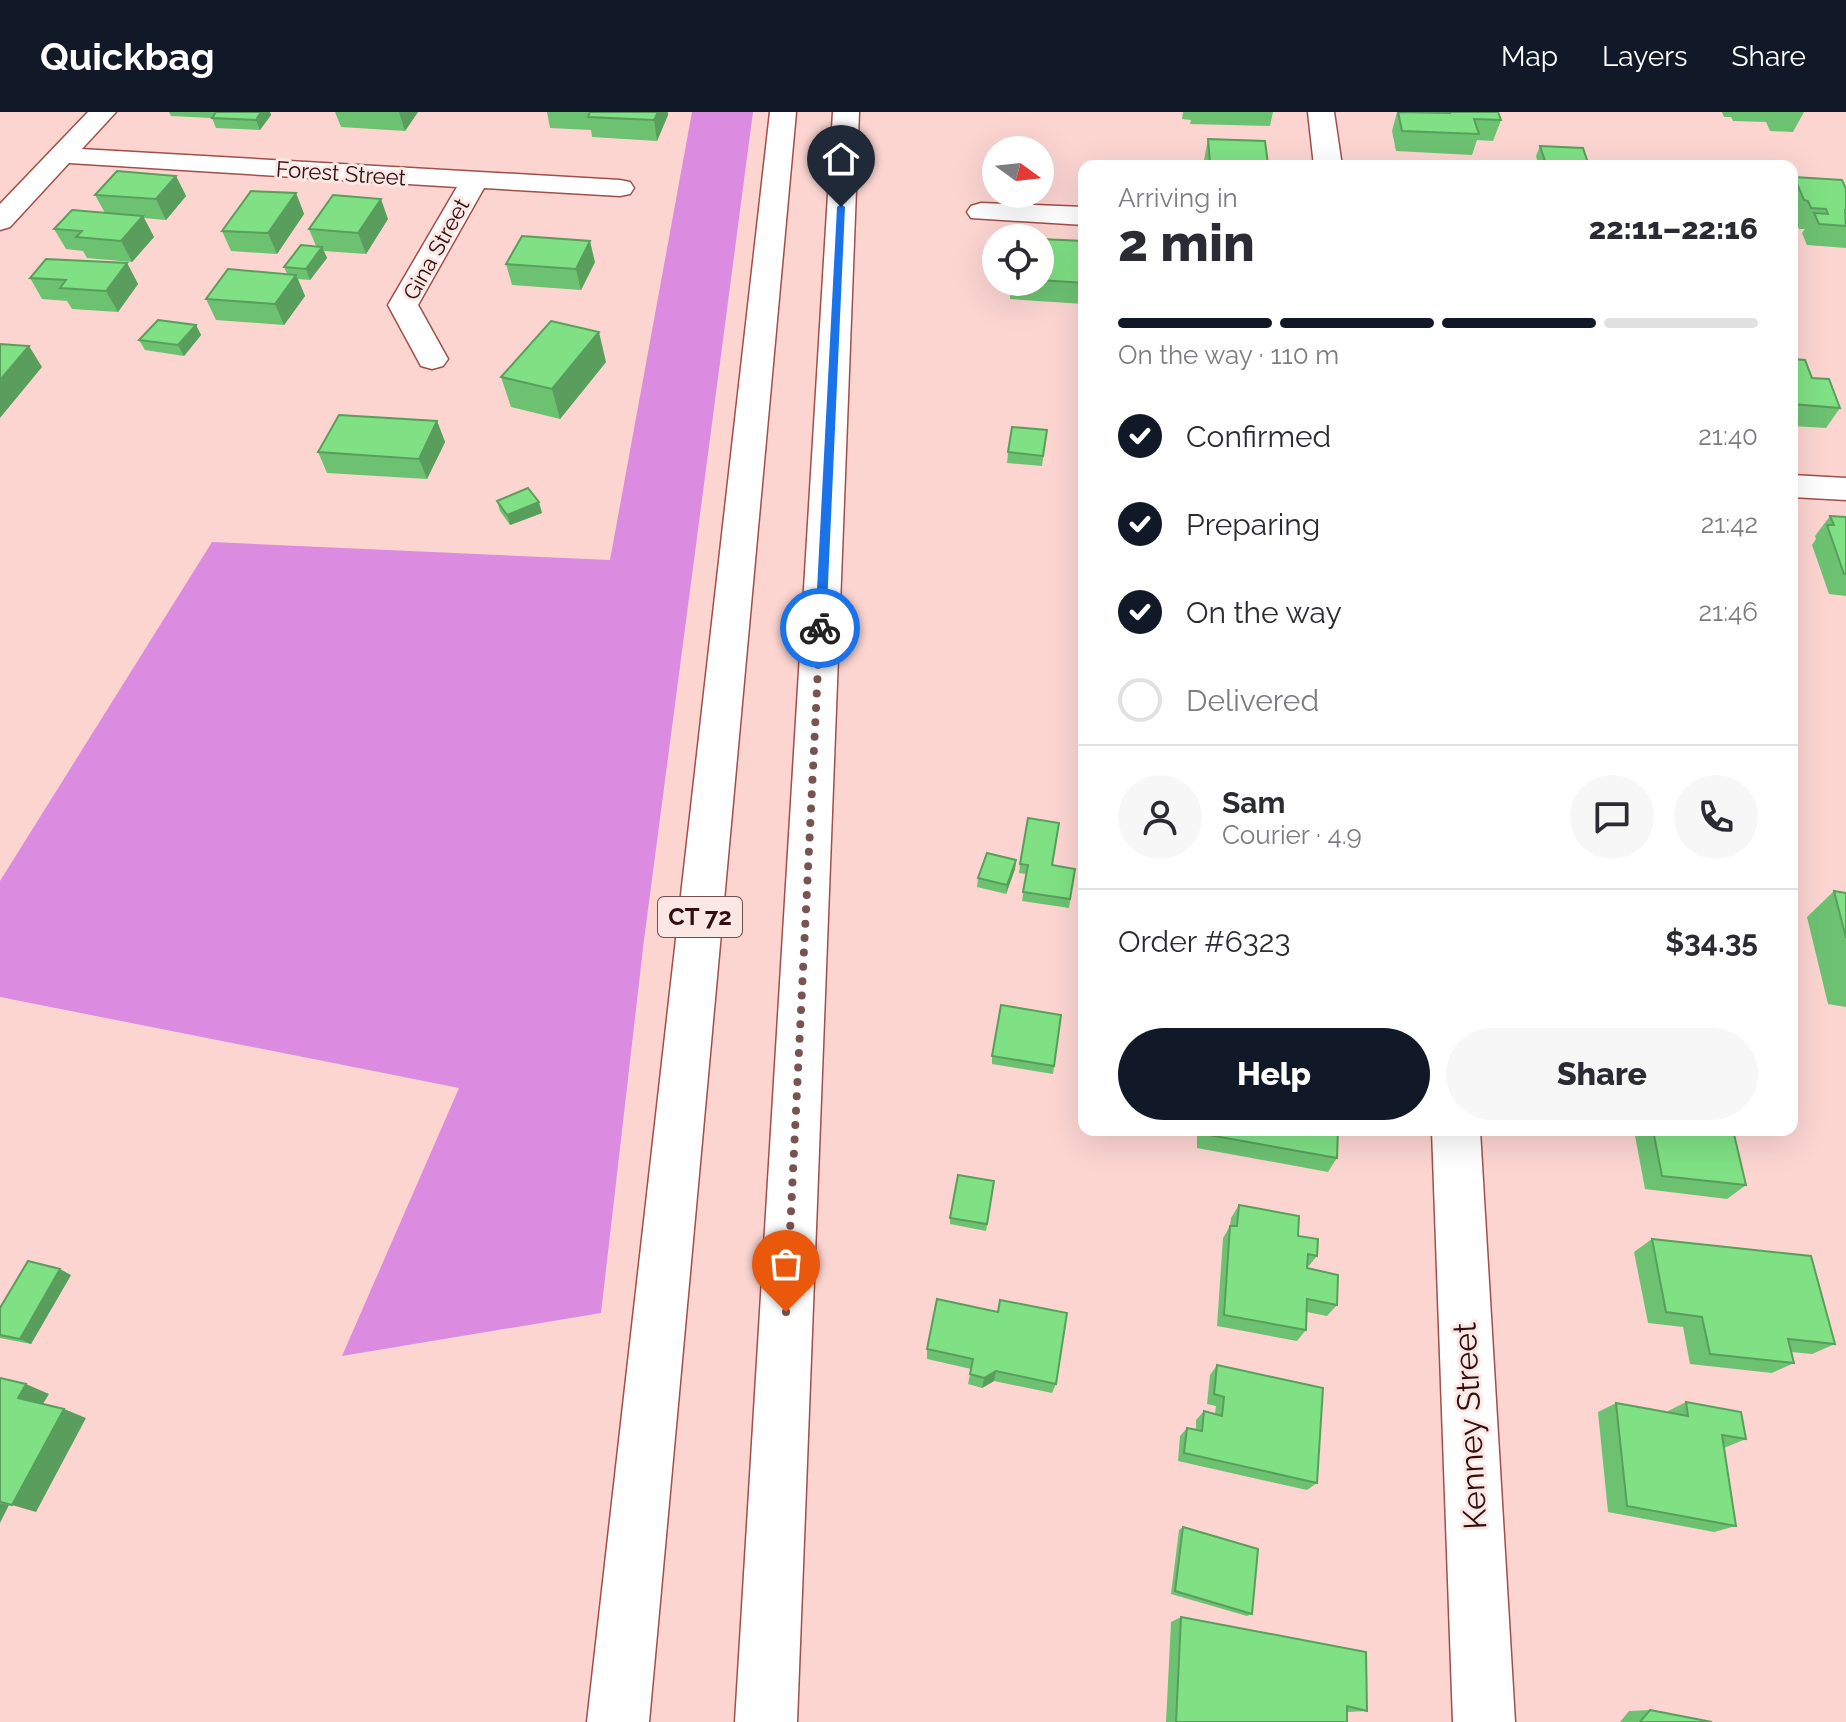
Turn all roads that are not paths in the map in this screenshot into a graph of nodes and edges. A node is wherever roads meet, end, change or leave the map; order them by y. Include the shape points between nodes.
1 (103, 112) edge
2 (783, 112) edge
3 (846, 112) edge
4 (1321, 112) edge
5 (63, 156) junction
6 (1327, 160) edge
7 (474, 182) junction
8 (620, 188) dead end
9 (981, 212) dead end
10 (1078, 216) edge
11 (0, 221) edge
12 (432, 359) dead end
13 (1798, 486) edge
14 (1846, 489) edge
15 (1456, 1136) edge
16 (618, 1722) edge
17 (766, 1722) edge
18 (1484, 1722) edge

1 - 5 main road
2 - 16 main road, CT 72
3 - 17 main road
4 - 6 main road
5 - 7 main road, Forest Street
5 - 11 main road
7 - 8 main road, Forest Street
7 - 12 main road, Gina Street via 403,305
9 - 10 main road
13 - 14 main road
15 - 18 main road, Kenney Street

